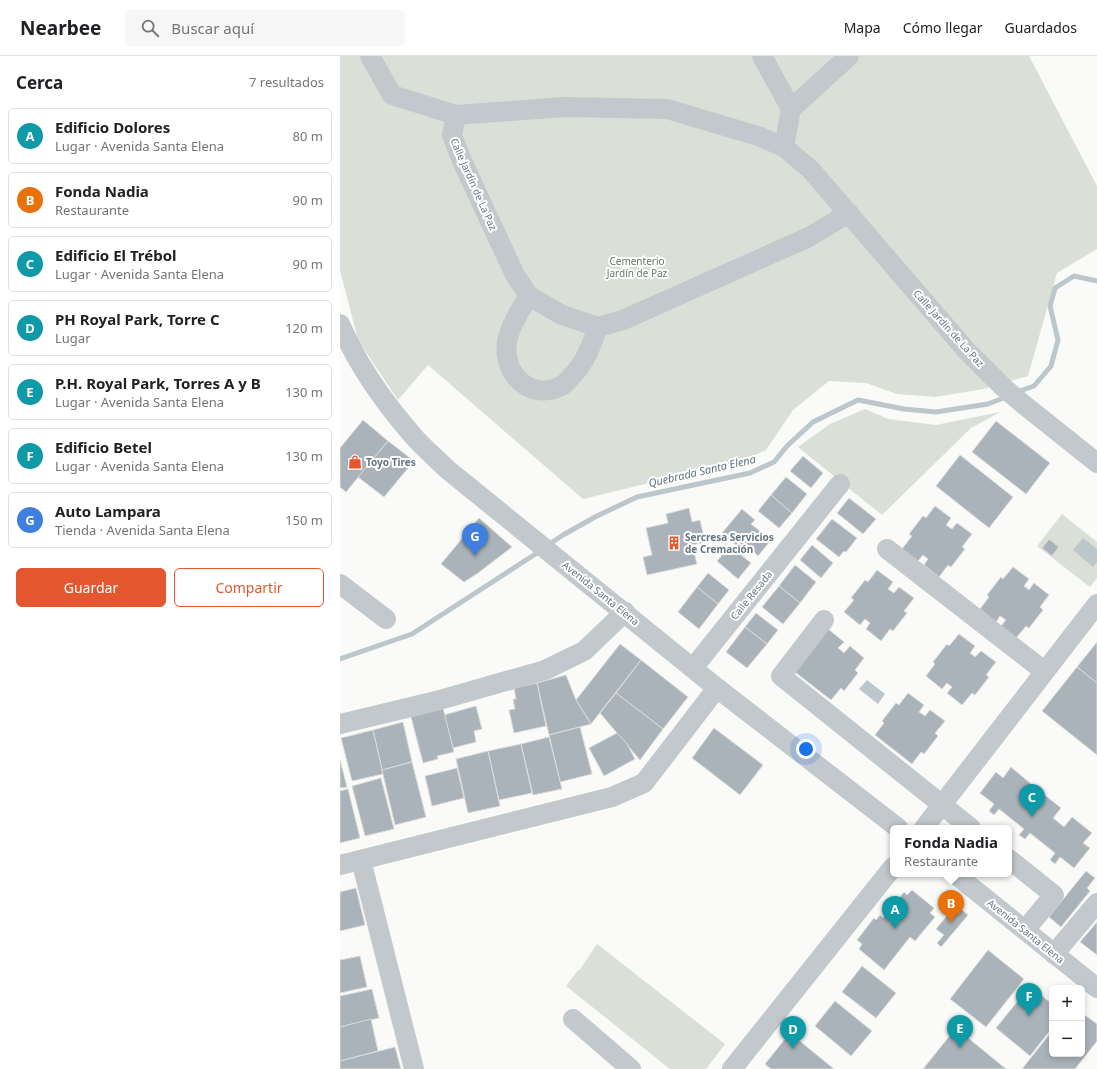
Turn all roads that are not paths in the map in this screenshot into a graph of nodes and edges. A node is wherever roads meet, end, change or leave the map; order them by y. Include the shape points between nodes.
1 (370, 56) edge
2 (762, 56) edge
3 (849, 56) edge
4 (791, 109) junction
5 (456, 115) junction
6 (784, 147) junction
7 (849, 213) junction
8 (529, 296) junction
9 (340, 324) edge
10 (598, 326) junction
11 (1097, 463) edge
12 (840, 484) dead end
13 (887, 549) dead end
14 (340, 584) edge
15 (1097, 604) edge
16 (625, 612) junction
17 (386, 619) dead end
18 (824, 620) dead end
19 (693, 668) junction
20 (1044, 671) junction
21 (717, 688) junction
22 (340, 724) edge
23 (942, 804) junction
24 (894, 825) edge
25 (926, 825) edge
26 (967, 825) edge
27 (361, 860) junction
28 (1012, 861) edge
29 (340, 865) edge
30 (890, 871) edge
31 (959, 877) edge
32 (1097, 903) edge
33 (1025, 930) junction
34 (1054, 954) junction
35 (1097, 988) edge
36 (573, 1019) dead end
37 (414, 1069) edge
38 (631, 1069) edge
39 (732, 1069) edge

1 - 5 street via 392,95
2 - 4 street
3 - 4 street
4 - 6 street
5 - 6 street, Calle Jardín de La Paz via 565,107 667,109 758,136
5 - 8 street, Calle Jardín de La Paz via 452,135 462,162 515,275
6 - 7 street, Calle Jardín de La Paz via 811,170
7 - 10 street via 809,237 623,320
7 - 11 street, Calle Jardín de La Paz via 961,345 1003,387
8 - 10 street, Calle Jardín de La Paz via 562,315
8 - 10 street via 515,319 506,351 510,367 518,380 529,388 546,390 563,385 577,372 588,354
9 - 16 street, Avenida Santa Elena via 350,346 388,405 416,439 448,470
12 - 19 street, Calle Resada
13 - 20 street
14 - 17 street
15 - 20 street
16 - 19 street, Avenida Santa Elena
16 - 22 street via 584,651 545,670 436,701
18 - 23 street via 781,676
19 - 21 street, Avenida Santa Elena
20 - 23 street
21 - 24 street, Avenida Santa Elena
21 - 27 street via 644,783 612,797
23 - 25 street
23 - 26 street
27 - 29 street
27 - 37 street
28 - 33 street via 1054,894
30 - 39 street
31 - 33 street, Avenida Santa Elena
32 - 34 street
33 - 34 street, Avenida Santa Elena
34 - 35 street, Avenida Santa Elena
36 - 38 street

